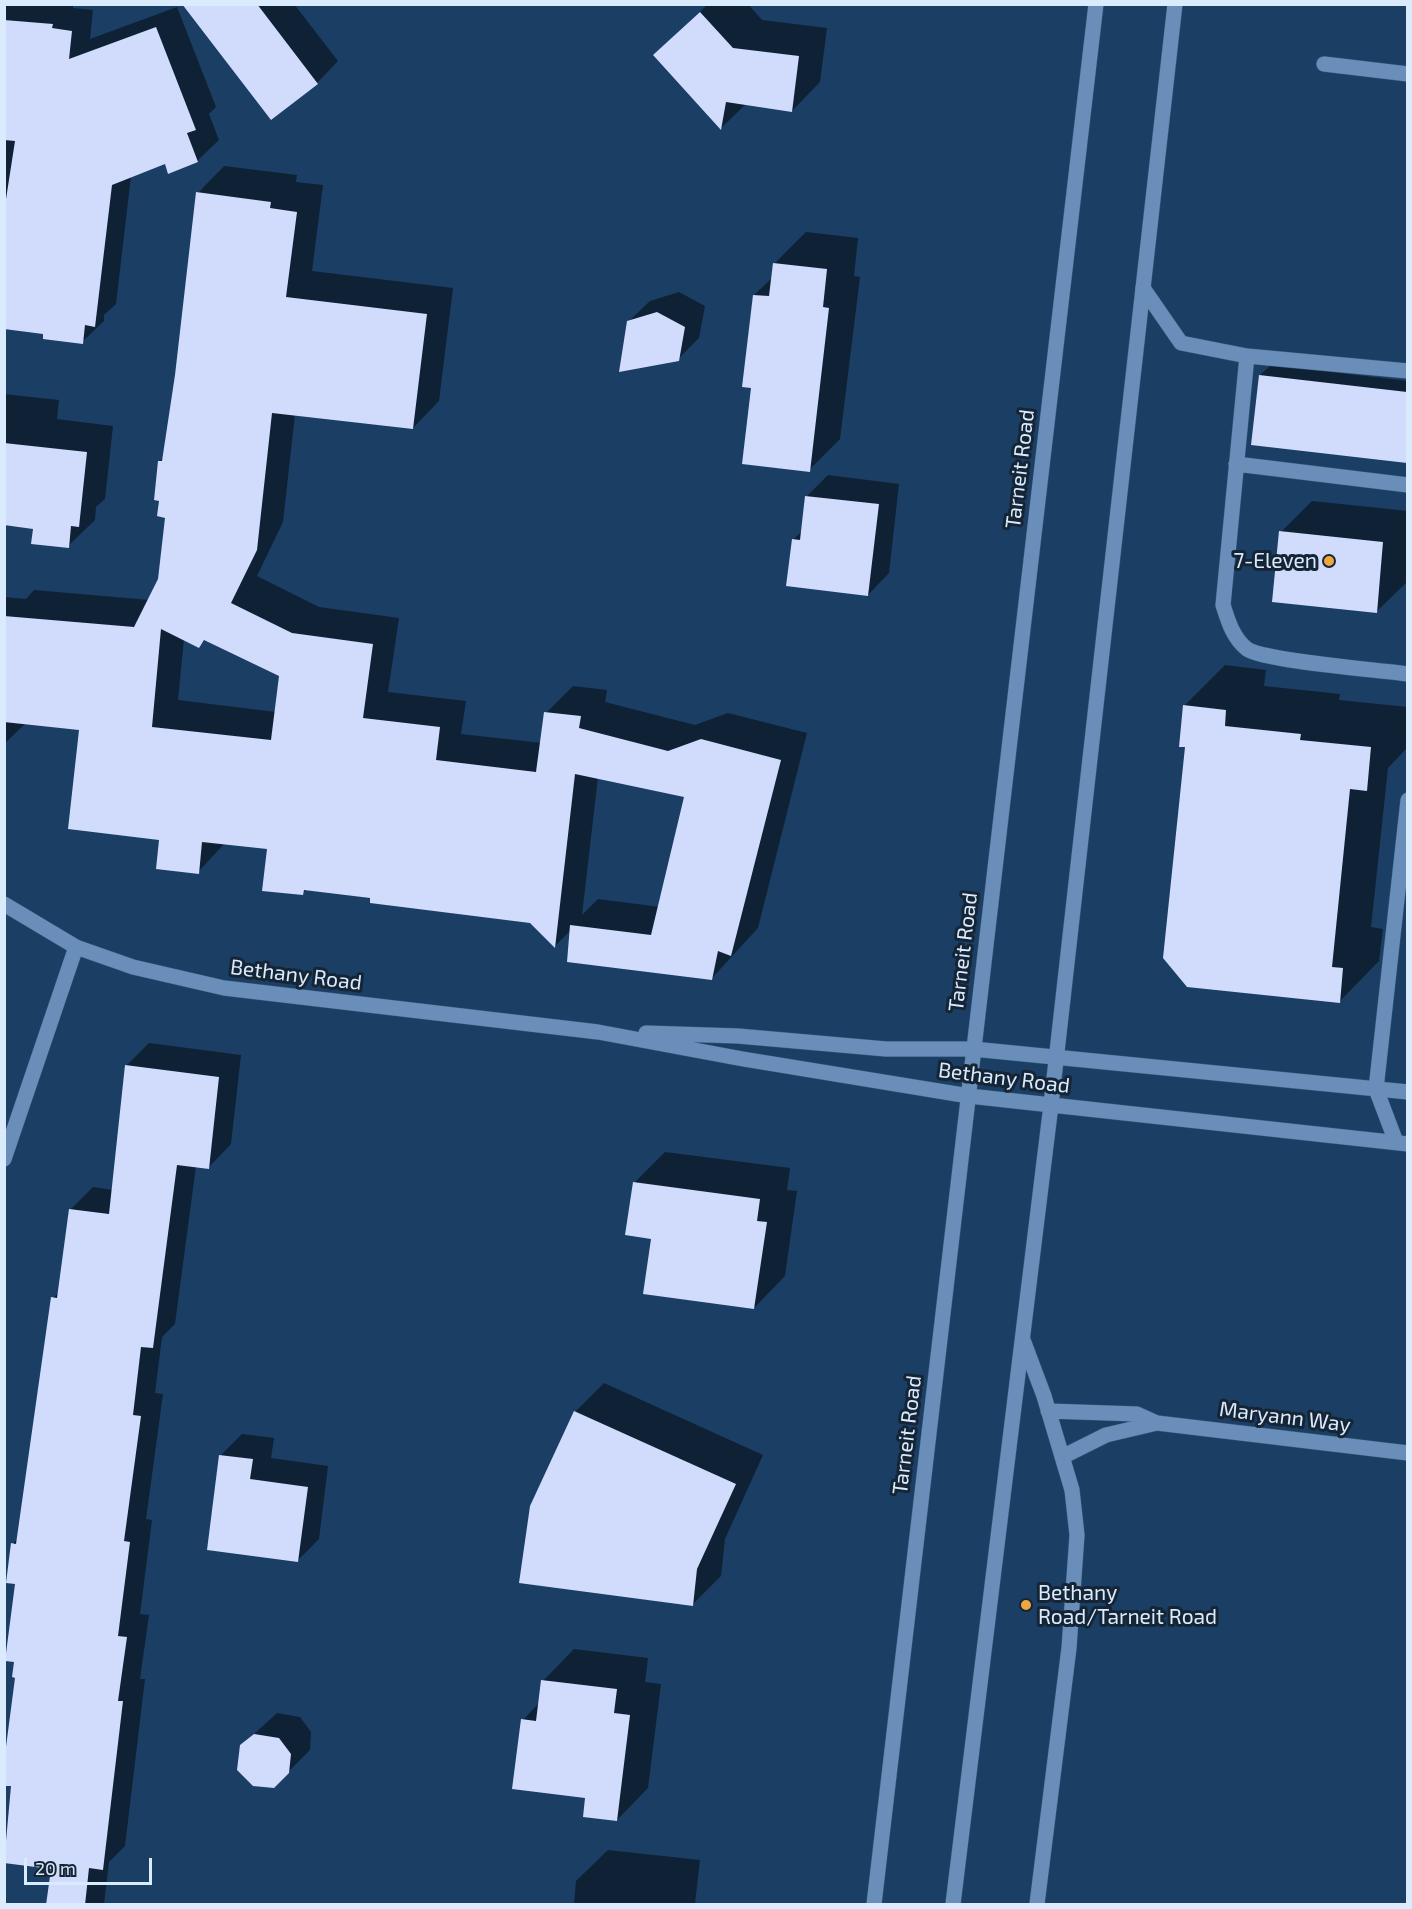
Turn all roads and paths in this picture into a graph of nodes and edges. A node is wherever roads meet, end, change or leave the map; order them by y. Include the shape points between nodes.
1 (1096, 4) edge
2 (1175, 4) edge
3 (1324, 64) dead end
4 (1407, 74) edge
5 (1143, 288) junction
6 (1247, 356) junction
7 (1407, 370) edge
8 (1236, 464) junction
9 (1407, 484) edge
10 (1407, 674) edge
11 (1407, 800) edge
12 (4, 904) edge
13 (76, 947) junction
14 (598, 1032) junction
15 (973, 1049) junction
16 (1056, 1059) junction
17 (1376, 1089) junction
18 (1407, 1092) edge
19 (969, 1096) junction
20 (1051, 1105) junction
21 (1402, 1143) edge
22 (4, 1159) edge
23 (1023, 1341) junction
24 (1048, 1411) junction
25 (1157, 1423) junction
26 (1407, 1453) edge
27 (1062, 1457) junction
28 (874, 1905) edge
29 (953, 1905) edge
30 (1037, 1905) edge

1 - 15 main road, Tarneit Road
2 - 5 main road
3 - 4 main road
5 - 6 main road via 1181,343
5 - 16 main road
6 - 7 main road
6 - 8 main road
8 - 9 main road
8 - 10 main road via 1223,605 1231,629 1248,650 1273,657
11 - 17 main road
12 - 13 main road, Bethany Road
13 - 14 main road, Bethany Road via 133,967 224,988
13 - 22 main road
14 - 15 main road, Bethany Road via 738,1036 886,1049
14 - 19 main road, Bethany Road
15 - 16 main road, Bethany Road
15 - 19 main road, Tarneit Road
16 - 17 main road, Bethany Road via 1121,1062
16 - 20 main road
17 - 18 main road, Bethany Road
17 - 21 main road
19 - 20 main road, Bethany Road
19 - 28 main road, Tarneit Road
20 - 21 main road, Bethany Road
20 - 23 main road
23 - 24 main road
23 - 29 main road
24 - 25 main road, Maryann Way via 1137,1414
24 - 27 main road
25 - 26 main road, Maryann Way
25 - 27 main road, Maryann Way via 1106,1435
27 - 30 main road via 1072,1490 1077,1535 1069,1648

